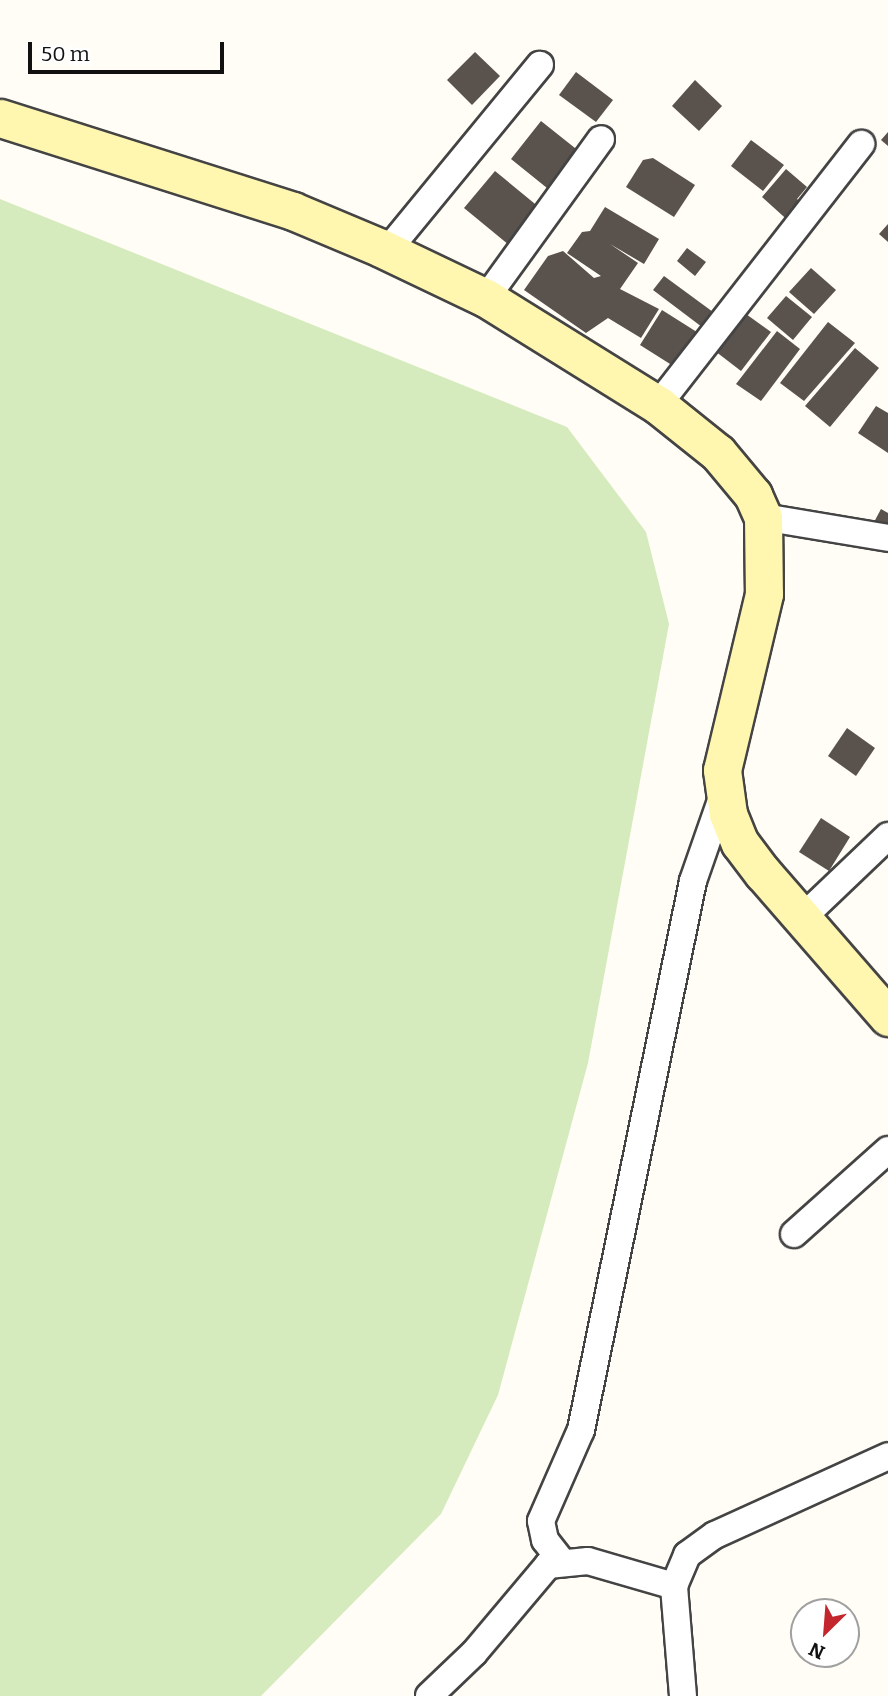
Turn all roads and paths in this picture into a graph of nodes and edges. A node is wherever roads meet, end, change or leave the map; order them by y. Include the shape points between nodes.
1 (540, 65) dead end
2 (0, 118) edge
3 (601, 139) dead end
4 (861, 144) dead end
5 (387, 251) junction
6 (486, 298) junction
7 (658, 405) junction
8 (763, 517) junction
9 (888, 538) edge
10 (723, 795) junction
11 (888, 836) edge
12 (802, 918) junction
13 (888, 1017) edge
14 (888, 1150) edge
15 (794, 1234) dead end
16 (888, 1457) edge
17 (563, 1563) junction
18 (674, 1586) junction
19 (429, 1696) edge
20 (683, 1696) edge

1 - 5 street
2 - 5 main road via 293,211
3 - 6 street
4 - 7 street
5 - 6 main road
6 - 7 main road
7 - 8 main road via 718,453 753,495
8 - 9 street
8 - 10 main road via 764,594 722,770
10 - 12 main road via 740,843
10 - 17 street via 693,881 581,1430 541,1521 545,1540
11 - 12 street
12 - 13 main road
14 - 15 street
16 - 18 street via 715,1535 687,1555
17 - 18 street via 621,1568
17 - 19 street via 548,1565 474,1653
18 - 20 street

